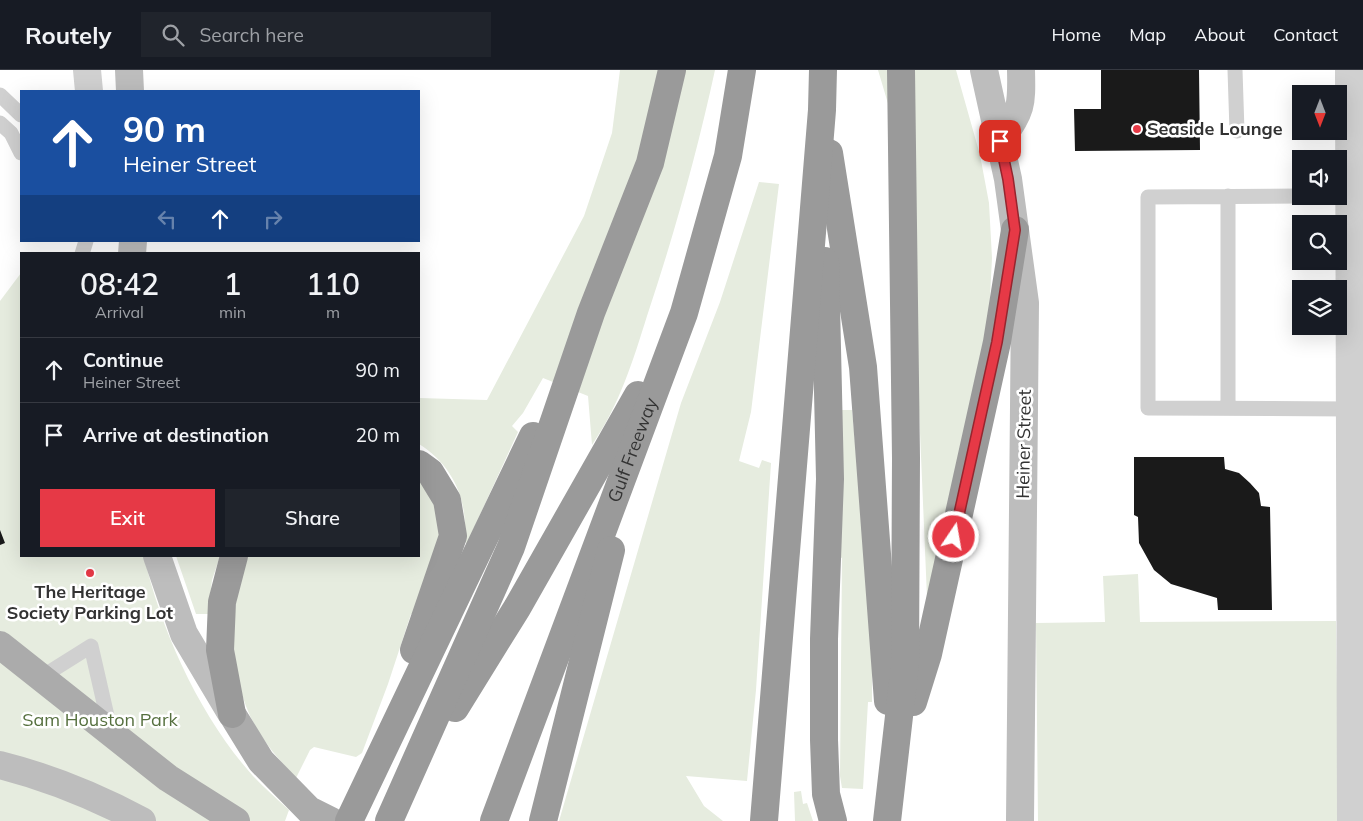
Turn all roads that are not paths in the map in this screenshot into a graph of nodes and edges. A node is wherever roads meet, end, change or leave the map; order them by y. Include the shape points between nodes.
1 (87, 70) edge
2 (129, 70) edge
3 (672, 70) edge
4 (742, 70) edge
5 (823, 70) edge
6 (901, 70) edge
7 (984, 70) edge
8 (1021, 70) edge
9 (1235, 70) edge
10 (90, 90) edge
11 (130, 90) edge
12 (0, 95) edge
13 (822, 110) junction
14 (20, 114) edge
15 (8, 130) edge
16 (1237, 132) dead end
17 (1000, 141) junction
18 (20, 151) edge
19 (1228, 196) junction
20 (1292, 196) edge
21 (1345, 205) edge
22 (1015, 230) junction
23 (1356, 298) edge
24 (684, 313) junction
25 (1228, 408) junction
26 (1350, 409) junction
27 (551, 412) junction
28 (644, 415) junction
29 (420, 465) edge
30 (157, 557) edge
31 (234, 557) edge
32 (0, 645) edge
33 (40, 678) junction
34 (232, 714) junction
35 (111, 733) junction
36 (0, 765) edge
37 (893, 768) junction
38 (369, 777) junction
39 (403, 792) junction
40 (142, 821) edge
41 (236, 821) edge
42 (331, 821) edge
43 (349, 821) edge
44 (389, 821) edge
45 (494, 821) edge
46 (543, 821) edge
47 (764, 821) edge
48 (833, 821) edge
49 (887, 821) edge
50 (1020, 821) edge
51 (1351, 821) edge

1 - 10 street
2 - 11 street
3 - 27 highway via 650,163
4 - 24 highway, Gulf Freeway via 728,156
5 - 13 highway
6 - 37 highway via 905,664
7 - 17 street, Heiner Street
8 - 17 street via 1020,111
9 - 16 lane
12 - 14 lane
13 - 37 highway via 863,367
13 - 47 highway
13 - 48 highway via 830,479 824,740 826,794
15 - 18 lane
17 - 22 street, Heiner Street
19 - 20 lane
19 - 25 lane
19 - 25 lane via 1148,197 1148,408
21 - 23 street
22 - 37 highway via 997,342 930,644
22 - 50 street, Heiner Street via 1025,303
23 - 26 street
24 - 28 highway, Gulf Freeway
24 - 39 highway via 517,608
25 - 26 lane
26 - 51 street
27 - 38 highway
27 - 39 highway via 511,547
28 - 45 highway, Gulf Freeway
28 - 46 highway
29 - 38 highway via 430,472 447,500 453,536
30 - 34 street via 184,634
31 - 34 highway via 222,602 220,650
32 - 33 main road
33 - 35 main road
33 - 35 lane via 91,646
34 - 42 main road via 261,761 309,810
35 - 41 main road via 168,778
36 - 40 street via 33,773 96,796
37 - 49 highway
38 - 43 highway
39 - 44 highway

